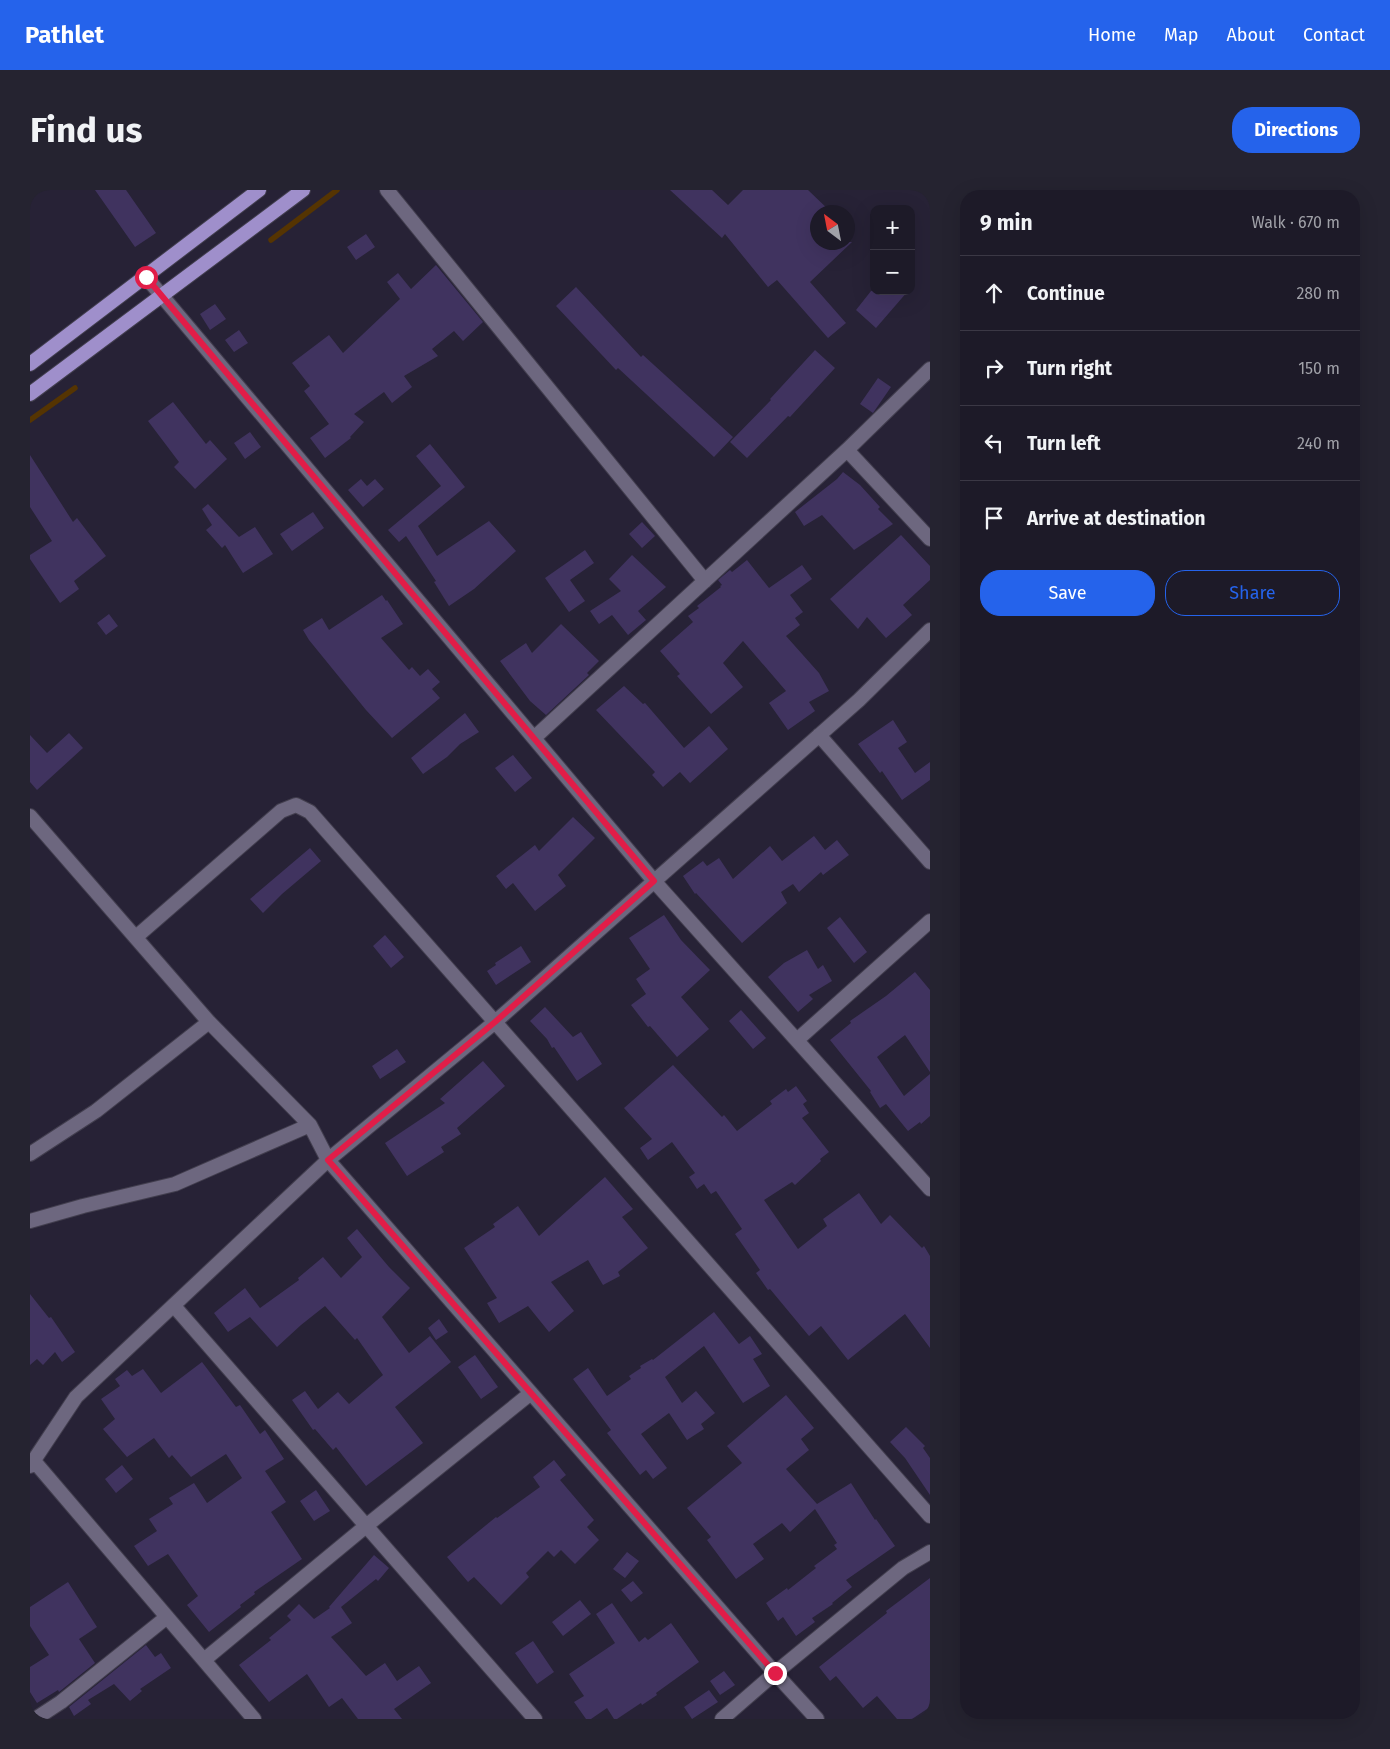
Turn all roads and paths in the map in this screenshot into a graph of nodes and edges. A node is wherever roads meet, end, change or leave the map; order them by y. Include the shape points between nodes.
1 (259, 190) edge
2 (303, 190) edge
3 (387, 190) edge
4 (146, 277) junction
5 (162, 296) junction
6 (30, 364) edge
7 (930, 369) edge
8 (30, 394) edge
9 (847, 450) junction
10 (930, 540) edge
11 (705, 580) junction
12 (930, 630) edge
13 (819, 735) junction
14 (534, 738) junction
15 (30, 816) edge
16 (930, 862) edge
17 (654, 881) junction
18 (930, 921) edge
19 (136, 938) junction
20 (209, 1022) junction
21 (495, 1022) junction
22 (798, 1040) junction
23 (310, 1125) junction
24 (30, 1154) edge
25 (328, 1160) junction
26 (930, 1189) edge
27 (30, 1221) edge
28 (174, 1306) junction
29 (531, 1393) junction
30 (32, 1463) edge
31 (930, 1516) edge
32 (366, 1526) junction
33 (930, 1552) edge
34 (167, 1617) junction
35 (204, 1660) junction
36 (775, 1673) junction
37 (35, 1719) edge
38 (254, 1719) edge
39 (535, 1719) edge
40 (722, 1719) edge
41 (817, 1719) edge

1 - 4 main road
2 - 5 main road
3 - 11 street
4 - 5 street
4 - 6 main road
5 - 8 main road
5 - 14 street
7 - 9 street
9 - 10 street
9 - 11 street
11 - 14 street
12 - 13 street
13 - 16 street
13 - 17 street
14 - 17 street
15 - 19 street
17 - 21 street
17 - 22 street
18 - 22 street
19 - 20 street
19 - 21 street via 281,811 296,805 310,812
20 - 23 street
20 - 24 street via 96,1111
21 - 25 street
21 - 31 street
22 - 26 street
23 - 25 street
23 - 27 street via 175,1184
25 - 28 street
25 - 29 street
28 - 30 street via 76,1397
28 - 32 street
29 - 32 street
29 - 36 street
30 - 34 street
32 - 35 street
32 - 39 street
33 - 36 street via 903,1568
34 - 35 street
34 - 37 street
35 - 38 street
36 - 40 street
36 - 41 street

